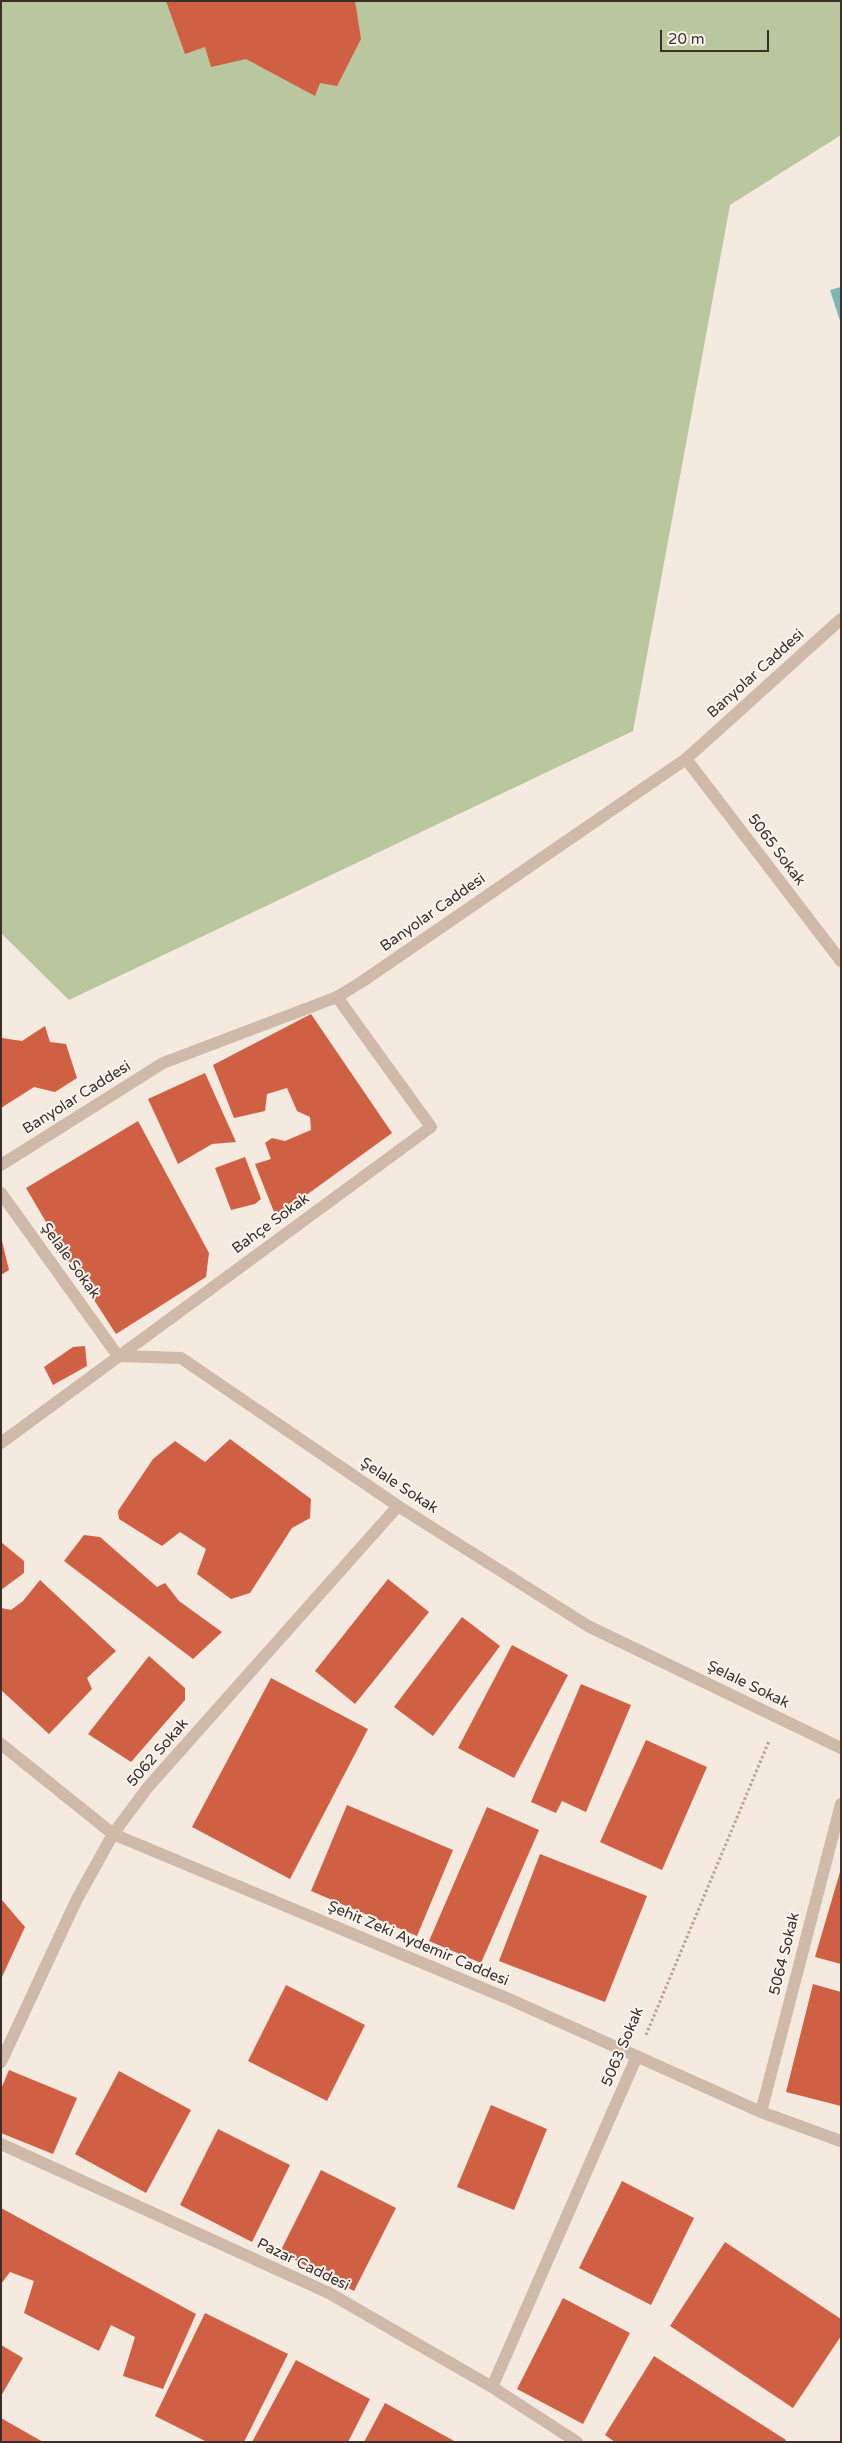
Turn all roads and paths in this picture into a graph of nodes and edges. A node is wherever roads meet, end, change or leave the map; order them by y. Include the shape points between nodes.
1 (841, 619) edge
2 (686, 759) junction
3 (841, 961) edge
4 (337, 997) junction
5 (1, 1165) edge
6 (1, 1193) edge
7 (118, 1356) junction
8 (1, 1443) edge
9 (398, 1506) junction
10 (779, 1718) junction
11 (1, 1744) edge
12 (841, 1748) edge
13 (841, 1804) edge
14 (113, 1834) junction
15 (637, 2056) junction
16 (1, 2062) edge
17 (762, 2112) junction
18 (841, 2141) edge
19 (1, 2144) edge
20 (492, 2387) junction
21 (577, 2442) edge

1 - 2 street, Banyolar Caddesi
2 - 3 street, 5065 Sokak
2 - 4 street, Banyolar Caddesi
4 - 5 street, Banyolar Caddesi via 163,1063
4 - 7 street, Bahçe Sokak via 431,1127
6 - 7 street, Şelale Sokak
7 - 8 street, Bahçe Sokak
7 - 9 street, Şelale Sokak via 181,1358
9 - 10 street, Şelale Sokak via 588,1626
9 - 14 street, 5062 Sokak via 148,1787
10 - 12 street, Şelale Sokak
10 - 15 path, 5063 Sokak
11 - 14 street, Şehit Zeki Aydemir Caddesi
13 - 17 street, 5064 Sokak
14 - 15 street, Şehit Zeki Aydemir Caddesi via 509,1999
14 - 16 street, 5062 Sokak via 76,1901
15 - 17 street, Şehit Zeki Aydemir Caddesi
15 - 20 street, 5063 Sokak
17 - 18 street, Şehit Zeki Aydemir Caddesi
19 - 20 street, Pazar Caddesi via 329,2293
20 - 21 street, Pazar Caddesi

